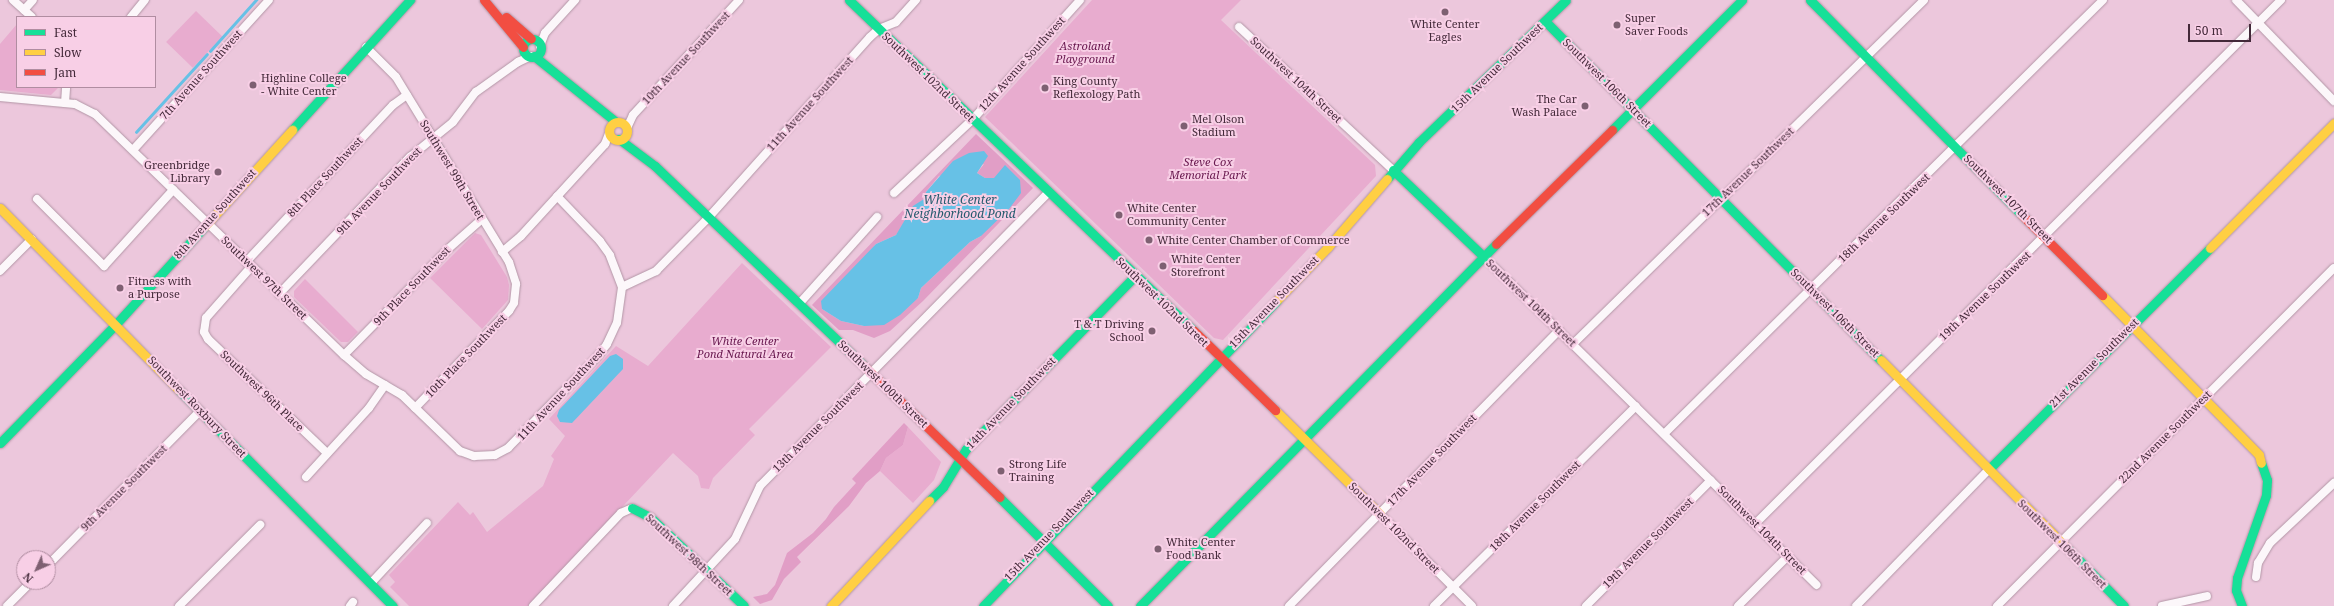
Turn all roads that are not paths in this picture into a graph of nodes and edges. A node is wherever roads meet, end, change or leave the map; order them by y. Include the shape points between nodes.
1 (14, 0) edge
2 (33, 0) edge
3 (145, 0) edge
4 (269, 0) edge
5 (410, 0) edge
6 (575, 0) edge
7 (739, 0) edge
8 (849, 0) edge
9 (916, 0) edge
10 (1080, 0) edge
11 (1566, 0) edge
12 (1742, 0) edge
13 (1810, 0) edge
14 (1924, 0) edge
15 (2103, 0) edge
16 (2236, 0) edge
17 (2281, 0) edge
18 (486, 3) edge
19 (24, 10) junction
20 (31, 16) edge
21 (132, 16) edge
22 (1545, 21) junction
23 (2258, 23) junction
24 (1239, 28) dead end
25 (879, 29) junction
26 (545, 33) junction
27 (532, 39) junction
28 (540, 47) junction
29 (366, 48) junction
30 (524, 48) junction
31 (533, 56) junction
32 (1866, 57) junction
33 (518, 62) junction
34 (572, 86) junction
35 (66, 88) edge
36 (407, 95) junction
37 (0, 97) edge
38 (2334, 101) edge
39 (65, 103) junction
40 (1633, 109) junction
41 (633, 115) junction
42 (973, 119) junction
43 (2334, 123) edge
44 (614, 126) junction
45 (627, 130) junction
46 (434, 138) junction
47 (618, 139) junction
48 (605, 144) junction
49 (1956, 147) junction
50 (133, 150) junction
51 (655, 166) junction
52 (1393, 170) junction
53 (173, 190) junction
54 (1049, 192) junction
55 (894, 193) dead end
56 (557, 196) junction
57 (1721, 198) junction
58 (37, 199) dead end
59 (0, 208) edge
60 (709, 217) junction
61 (877, 217) dead end
62 (482, 219) junction
63 (207, 224) junction
64 (2045, 236) junction
65 (32, 239) junction
66 (502, 252) junction
67 (1484, 257) junction
68 (249, 264) junction
69 (2334, 268) edge
70 (0, 271) edge
71 (1135, 276) junction
72 (622, 287) junction
73 (1811, 289) junction
74 (279, 294) junction
75 (514, 303) joint
76 (799, 304) junction
77 (116, 324) junction
78 (2133, 324) junction
79 (203, 325) joint
80 (1559, 330) junction
81 (1572, 344) junction
82 (344, 355) junction
83 (1220, 358) junction
84 (872, 373) junction
85 (1900, 379) junction
86 (385, 385) junction
87 (2205, 397) junction
88 (1636, 406) junction
89 (415, 408) junction
90 (200, 411) junction
91 (1664, 434) junction
92 (1303, 438) junction
93 (0, 442) edge
94 (327, 453) junction
95 (482, 457) joint
96 (961, 460) junction
97 (1989, 469) junction
98 (306, 477) dead end
99 (1711, 480) junction
100 (2334, 483) edge
101 (632, 508) joint
102 (1380, 514) junction
103 (426, 523) dead end
104 (1756, 523) junction
105 (260, 525) dead end
106 (1043, 541) junction
107 (2061, 542) junction
108 (1788, 556) junction
109 (56, 557) edge
110 (706, 570) junction
111 (2256, 577) dead end
112 (371, 583) junction
113 (1817, 584) dead end
114 (1453, 587) junction
115 (23, 590) edge
116 (2207, 596) dead end
117 (7, 606) edge
118 (180, 606) edge
119 (393, 606) edge
120 (533, 606) edge
121 (673, 606) edge
122 (744, 606) edge
123 (831, 606) edge
124 (983, 606) edge
125 (1108, 606) edge
126 (1140, 606) edge
127 (1289, 606) edge
128 (1434, 606) edge
129 (1472, 606) edge
130 (1586, 606) edge
131 (1738, 606) edge
132 (1856, 606) edge
133 (1996, 606) edge
134 (2124, 606) edge
135 (2162, 606) edge
136 (2242, 606) edge

1 - 19 street
2 - 19 street
3 - 21 street
4 - 50 street, 7th Avenue Southwest
5 - 29 street, 8th Avenue Southwest
6 - 26 street
7 - 41 street, 10th Avenue Southwest
8 - 25 street, Southwest 102nd Street
9 - 25 street, 11th Avenue Southwest via 896,22
10 - 42 street, 12th Avenue Southwest
11 - 22 street, 15th Avenue Southwest
12 - 40 street
13 - 32 street, Southwest 107th Street
14 - 32 street, 17th Avenue Southwest
15 - 49 street, 18th Avenue Southwest
16 - 23 street
17 - 23 street, 19th Avenue Southwest
18 - 27 street
18 - 30 street
19 - 20 street
22 - 40 street, Southwest 106th Street
22 - 52 street, 15th Avenue Southwest
23 - 38 street
23 - 64 street, 19th Avenue Southwest
24 - 52 street, Southwest 104th Street
25 - 42 street, Southwest 102nd Street
25 - 60 street, 11th Avenue Southwest
26 - 27 street
26 - 28 street
27 - 28 street
27 - 30 street
28 - 31 street
28 - 34 street
29 - 36 street, Southwest 99th Street via 388,68
29 - 63 street, 8th Avenue Southwest
30 - 31 street
30 - 33 street, 9th Avenue Southwest
31 - 33 street, 9th Avenue Southwest
31 - 34 street
32 - 49 street, Southwest 107th Street
32 - 57 street, 17th Avenue Southwest
33 - 46 street, 9th Avenue Southwest via 476,92 453,122
34 - 44 street
35 - 39 street
36 - 46 street, Southwest 99th Street
36 - 68 street, 8th Place Southwest via 394,105
37 - 39 street, Southwest 97th Street
39 - 50 street, Southwest 97th Street via 82,106 96,114
40 - 57 street, Southwest 106th Street
40 - 67 street
41 - 44 street, 10th Avenue Southwest
41 - 45 street, 10th Avenue Southwest
42 - 54 street, Southwest 102nd Street
42 - 55 street, 12th Avenue Southwest
43 - 78 street, 21st Avenue Southwest
44 - 45 street, Southwest 100th Street
44 - 47 street, Southwest 100th Street
44 - 48 street
45 - 47 street
45 - 51 street, Southwest 100th Street
46 - 62 street, Southwest 99th Street
46 - 74 street, 9th Avenue Southwest via 410,157
47 - 48 street
47 - 51 street, Southwest 100th Street
48 - 56 street
49 - 64 street, Southwest 107th Street
49 - 73 street, 18th Avenue Southwest
50 - 53 street, Southwest 97th Street
51 - 60 street, Southwest 100th Street
52 - 67 street, Southwest 104th Street
52 - 83 street, 15th Avenue Southwest via 1328,247
53 - 58 street via 104,266
53 - 63 street, Southwest 97th Street
54 - 71 street, Southwest 102nd Street
54 - 84 street, 13th Avenue Southwest
56 - 66 street via 521,236
56 - 72 street via 600,240 610,255
57 - 73 street, Southwest 106th Street
57 - 81 street, 17th Avenue Southwest
59 - 65 street, Southwest Roxbury Street
60 - 72 street, 11th Avenue Southwest via 656,271
60 - 76 street, Southwest 100th Street
61 - 76 street
62 - 66 street, Southwest 99th Street
62 - 82 street, 9th Place Southwest via 448,249
63 - 68 street, Southwest 97th Street
63 - 77 street, 8th Avenue Southwest
64 - 78 street, Southwest 107th Street
64 - 85 street, 19th Avenue Southwest
65 - 70 street
65 - 77 street, Southwest Roxbury Street
66 - 75 street, Southwest 99th Street via 516,284
67 - 80 street, Southwest 104th Street
67 - 92 street
68 - 74 street, Southwest 97th Street
68 - 79 street, 8th Place Southwest
69 - 87 street, 22nd Avenue Southwest
71 - 83 street, Southwest 102nd Street
71 - 96 street, 14th Avenue Southwest via 966,449
72 - 95 street, 11th Avenue Southwest via 617,323 601,352 508,448 496,455
73 - 85 street, Southwest 106th Street
73 - 91 street, 18th Avenue Southwest
74 - 82 street, Southwest 97th Street
75 - 89 street, 10th Place Southwest
76 - 84 street, Southwest 100th Street
77 - 90 street, Southwest Roxbury Street
77 - 93 street, 8th Avenue Southwest
78 - 87 street, Southwest 107th Street
78 - 97 street, 21st Avenue Southwest
79 - 94 street, Southwest 96th Place via 208,340
80 - 81 street, Southwest 104th Street
80 - 102 street, 17th Avenue Southwest
81 - 88 street, Southwest 104th Street
82 - 86 street, Southwest 97th Street via 366,374
83 - 92 street, Southwest 102nd Street
83 - 106 street, 15th Avenue Southwest
84 - 96 street, Southwest 100th Street
84 - 110 street, 13th Avenue Southwest via 760,486 740,533
85 - 97 street, Southwest 106th Street
85 - 104 street, 19th Avenue Southwest
86 - 89 street, Southwest 97th Street via 402,395
86 - 94 street via 369,408
87 - 107 street, 22nd Avenue Southwest
87 - 136 street, Southwest 107th Street via 2259,455 2267,480 2261,515 2237,578 2236,590
88 - 91 street, Southwest 104th Street
88 - 114 street, 18th Avenue Southwest
89 - 95 street, Southwest 97th Street via 460,451
90 - 109 street, 9th Avenue Southwest
90 - 112 street, Southwest Roxbury Street
91 - 99 street, Southwest 104th Street
92 - 102 street, Southwest 102nd Street
92 - 126 street
94 - 98 street
96 - 106 street, Southwest 100th Street
96 - 123 street, 14th Avenue Southwest via 937,495
97 - 107 street, Southwest 106th Street
97 - 132 street, 21st Avenue Southwest
99 - 104 street, Southwest 104th Street
99 - 130 street, 19th Avenue Southwest
100 - 111 street via 2270,543 2258,563
101 - 110 street, Southwest 98th Street via 650,517
101 - 120 street via 620,513
102 - 114 street, Southwest 102nd Street
102 - 127 street, 17th Avenue Southwest
103 - 112 street
104 - 108 street, Southwest 104th Street
105 - 118 street
106 - 124 street, 15th Avenue Southwest
106 - 125 street, Southwest 100th Street
107 - 133 street, 22nd Avenue Southwest
107 - 134 street, Southwest 106th Street
108 - 113 street, Southwest 104th Street
108 - 131 street
110 - 121 street, 13th Avenue Southwest
110 - 122 street, Southwest 98th Street
112 - 119 street, Southwest Roxbury Street
114 - 128 street, 18th Avenue Southwest
114 - 129 street, Southwest 102nd Street
115 - 117 street
116 - 135 street

